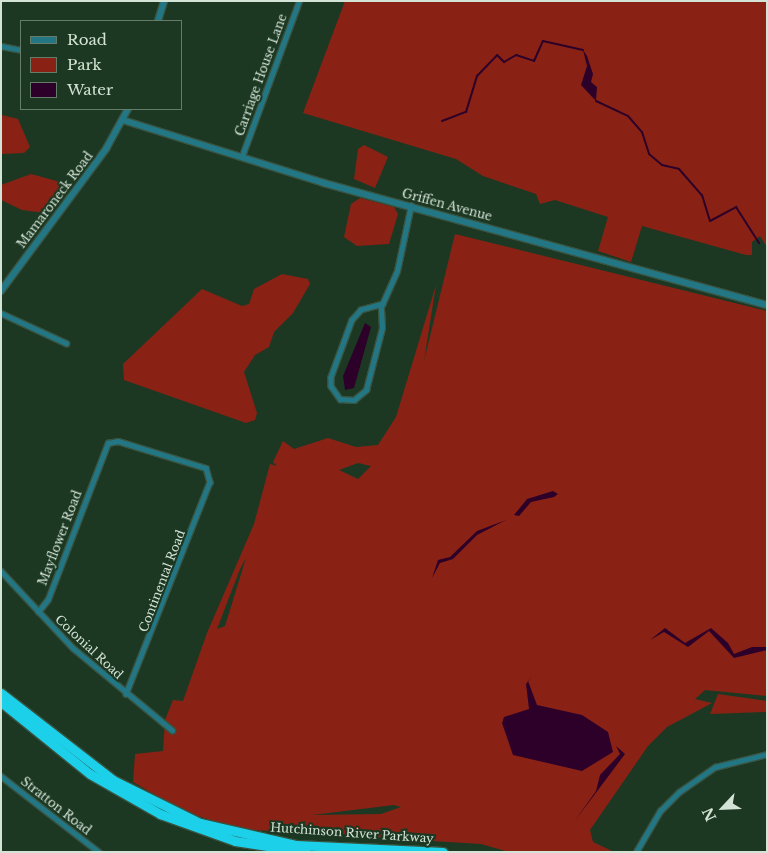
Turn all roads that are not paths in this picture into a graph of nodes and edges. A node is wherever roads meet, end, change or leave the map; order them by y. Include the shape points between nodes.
1 (164, 1) edge
2 (293, 1) edge
3 (299, 2) edge
4 (158, 20) edge
5 (1, 46) edge
6 (20, 50) edge
7 (128, 110) edge
8 (123, 120) junction
9 (242, 156) junction
10 (410, 205) junction
11 (1, 291) edge
12 (382, 304) junction
13 (767, 305) edge
14 (1, 313) edge
15 (66, 343) dead end
16 (210, 473) joint
17 (1, 570) edge
18 (38, 612) junction
19 (1, 693) edge
20 (126, 694) junction
21 (1, 702) edge
22 (1, 709) edge
23 (172, 730) dead end
24 (35, 732) junction
25 (767, 754) edge
26 (1, 776) edge
27 (98, 852) edge
28 (306, 852) edge
29 (443, 852) edge
30 (636, 852) edge

1 - 4 street
2 - 3 street
3 - 9 street, Carriage House Lane
5 - 6 street
7 - 8 street, Mamaroneck Road
8 - 9 street, Griffen Avenue
8 - 11 street, Mamaroneck Road
9 - 10 street, Griffen Avenue
10 - 12 street via 397,271
10 - 13 street, Griffen Avenue
12 - 12 street via 382,328 366,390 354,400 340,399 331,386 331,377 352,320 361,310
14 - 15 street
16 - 18 street, Mayflower Road via 202,465 113,441 105,448 48,599
16 - 20 street, Continental Road via 174,577
17 - 18 street, Colonial Road
18 - 20 street, Colonial Road
19 - 29 highway, Hutchinson River Parkway via 112,780 200,824 296,845
20 - 23 street, Colonial Road
21 - 24 highway, Hutchinson River Parkway
22 - 24 highway
24 - 28 highway, Hutchinson River Parkway via 108,785 178,822 235,841
25 - 30 street via 715,767 679,792 660,811
26 - 27 street, Stratton Road

